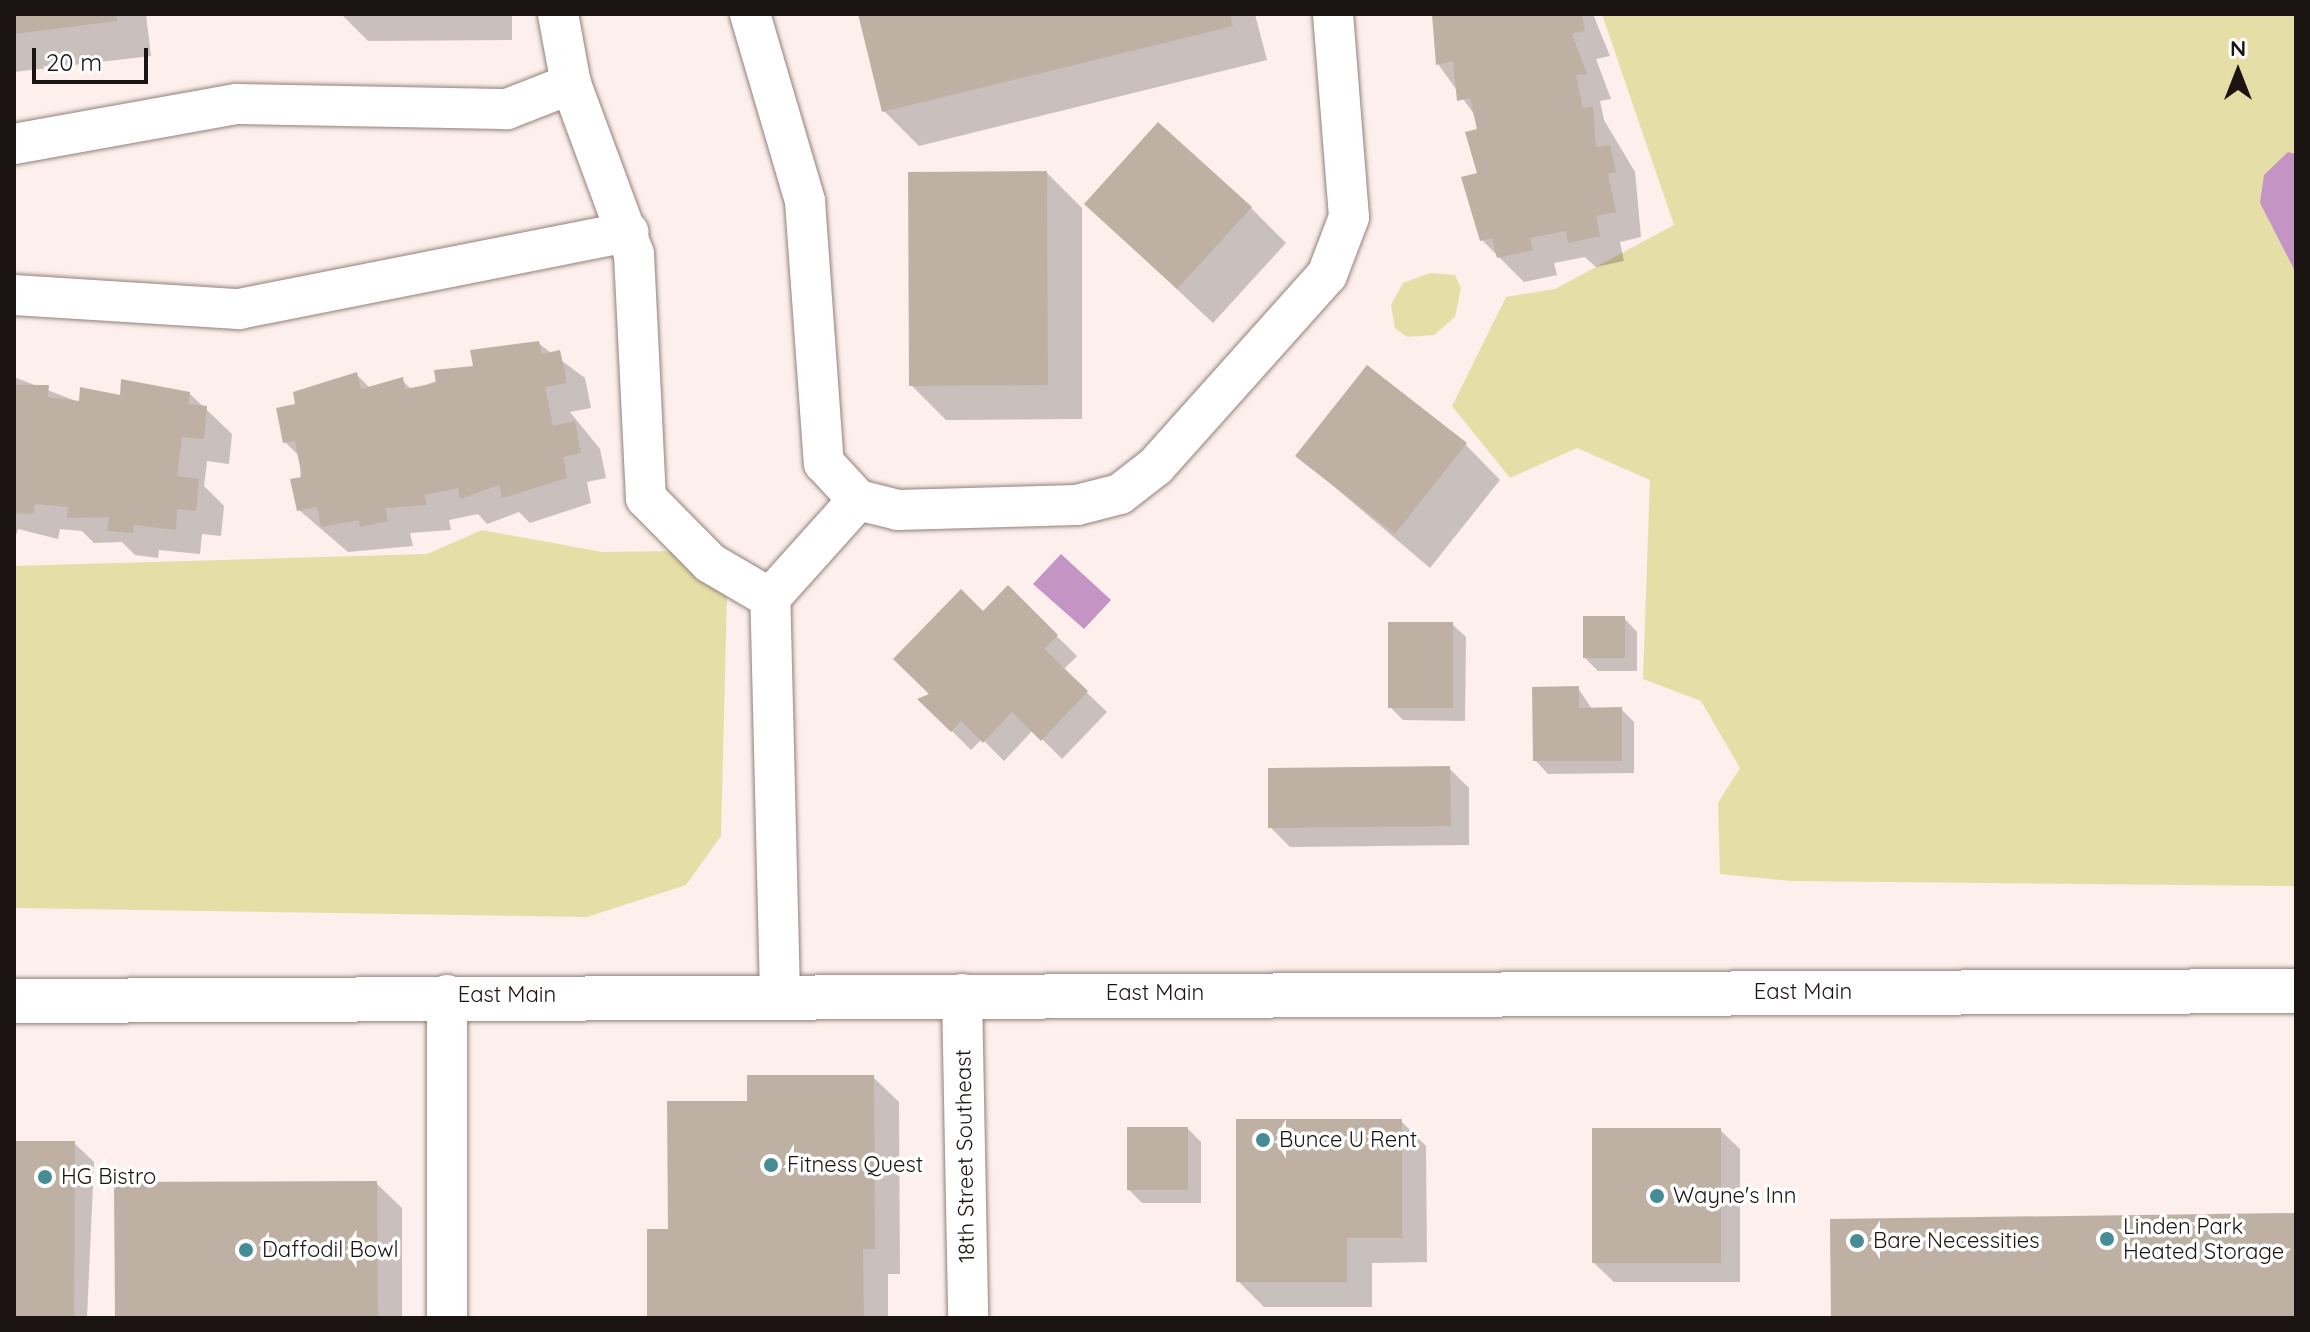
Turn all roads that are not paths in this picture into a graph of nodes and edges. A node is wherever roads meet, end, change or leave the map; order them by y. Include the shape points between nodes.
1 (558, 14) edge
2 (750, 14) edge
3 (1333, 14) edge
4 (571, 84) junction
5 (14, 144) edge
6 (628, 232) junction
7 (14, 295) edge
8 (858, 500) junction
9 (770, 598) junction
10 (2296, 991) edge
11 (780, 994) junction
12 (962, 994) junction
13 (447, 995) junction
14 (14, 1001) edge
15 (447, 1318) edge
16 (968, 1318) edge

1 - 4 street
2 - 8 street via 805,201 818,443 824,463
3 - 8 street via 1346,236 1327,275 1156,466 1120,494 1077,505 898,510
4 - 5 street via 507,109 237,104
4 - 6 street
6 - 7 street via 239,309
6 - 9 street via 638,282 646,498 710,563
8 - 9 street
9 - 11 street
10 - 12 main road, East Main
11 - 12 main road, East Main
11 - 13 main road, East Main
12 - 16 street, 18th Street Southeast
13 - 14 main road, East Main
13 - 15 street

